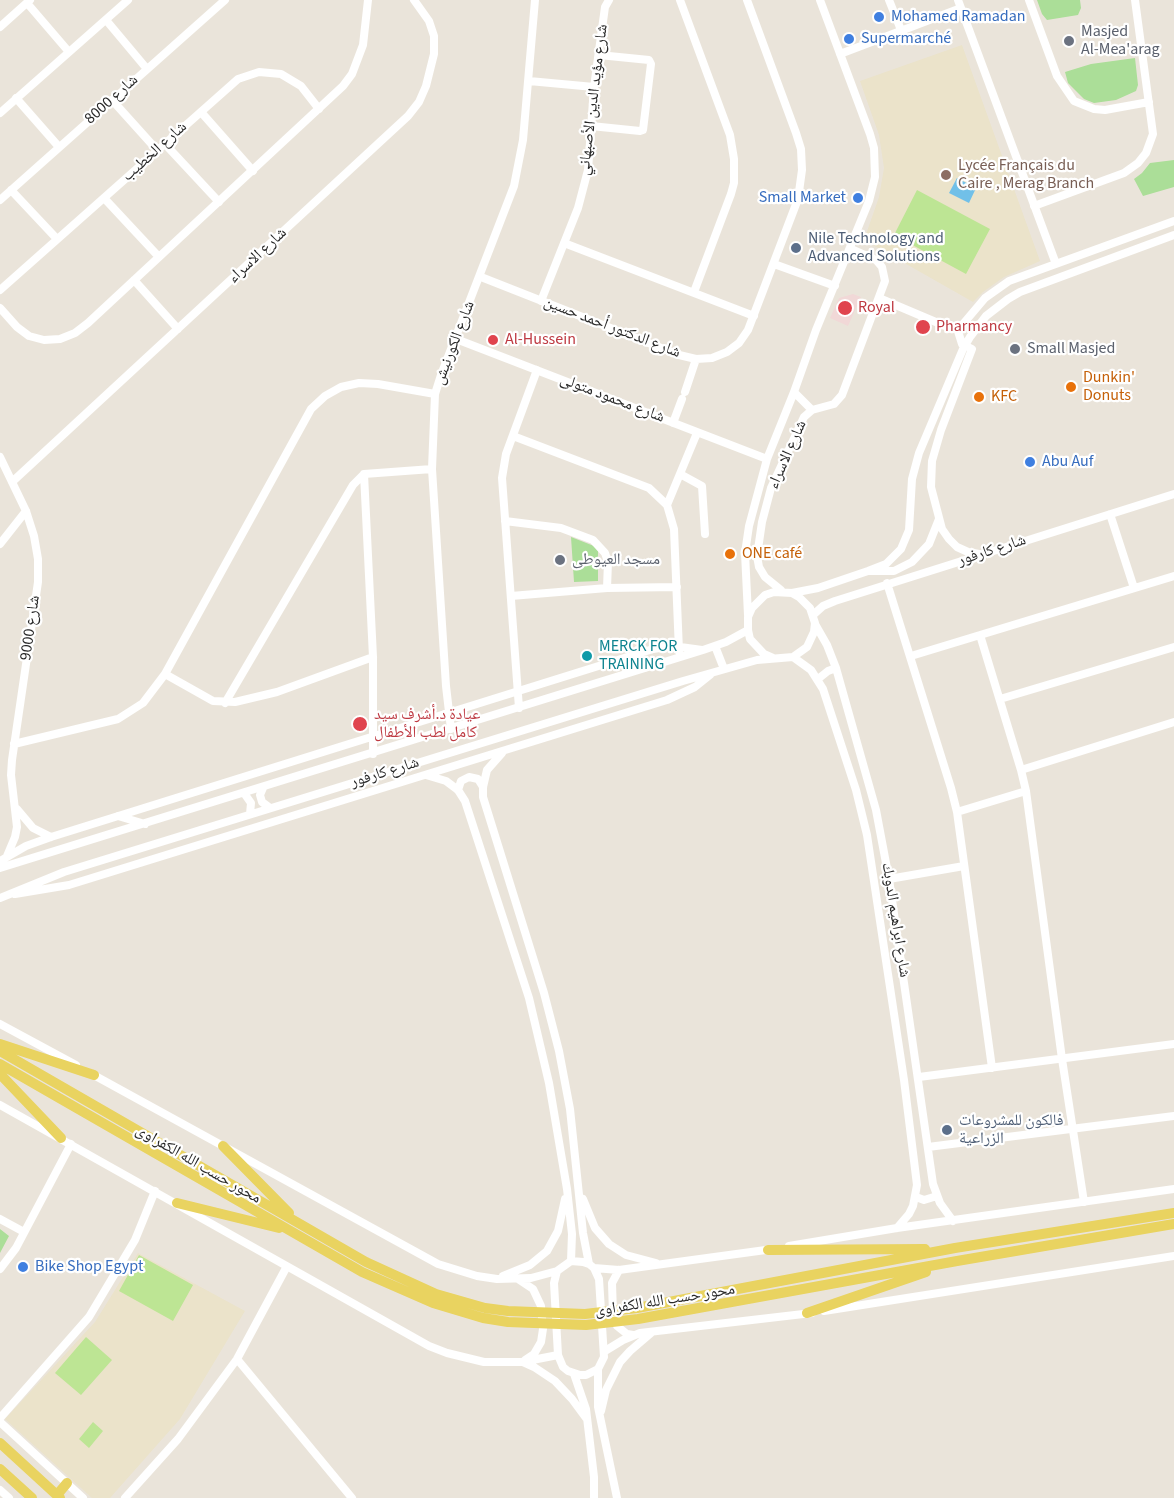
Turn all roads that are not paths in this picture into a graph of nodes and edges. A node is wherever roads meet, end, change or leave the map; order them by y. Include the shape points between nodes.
1 (128, 0) edge
2 (225, 0) edge
3 (368, 0) edge
4 (414, 0) edge
5 (535, 0) edge
6 (609, 0) edge
7 (681, 0) edge
8 (747, 0) edge
9 (820, 0) edge
10 (889, 0) edge
11 (1029, 0) edge
12 (1135, 0) edge
13 (29, 2) edge
14 (960, 4) edge
15 (106, 20) junction
16 (2, 21) edge
17 (901, 30) junction
18 (69, 52) junction
19 (840, 54) junction
20 (599, 55) junction
21 (147, 69) junction
22 (529, 81) junction
23 (594, 87) junction
24 (16, 98) junction
25 (112, 100) junction
26 (1149, 102) junction
27 (320, 109) junction
28 (201, 111) junction
29 (0, 113) edge
30 (591, 126) junction
31 (165, 144) junction
32 (59, 147) junction
33 (157, 150) junction
34 (253, 171) junction
35 (11, 190) junction
36 (104, 198) junction
37 (0, 200) edge
38 (219, 202) junction
39 (1034, 206) junction
40 (1174, 221) edge
41 (1174, 236) edge
42 (57, 239) junction
43 (564, 243) junction
44 (851, 249) junction
45 (159, 257) junction
46 (774, 264) junction
47 (1056, 264) junction
48 (481, 277) junction
49 (134, 280) junction
50 (835, 286) junction
51 (0, 290) edge
52 (693, 292) junction
53 (879, 298) junction
54 (541, 301) junction
55 (0, 308) edge
56 (754, 315) junction
57 (957, 328) junction
58 (178, 329) junction
59 (456, 339) junction
60 (696, 360) junction
61 (537, 370) junction
62 (794, 392) junction
63 (435, 394) junction
64 (812, 410) junction
65 (673, 423) junction
66 (697, 433) junction
67 (513, 436) junction
68 (0, 458) edge
69 (767, 459) junction
70 (432, 469) junction
71 (364, 474) junction
72 (680, 474) junction
73 (12, 482) junction
74 (1174, 494) edge
75 (667, 505) junction
76 (26, 511) junction
77 (1110, 514) junction
78 (939, 518) junction
79 (505, 521) junction
80 (705, 534) dead end
81 (0, 544) edge
82 (979, 554) junction
83 (868, 571) junction
84 (1174, 576) edge
85 (887, 583) junction
86 (677, 586) junction
87 (822, 587) junction
88 (608, 588) junction
89 (1134, 588) junction
90 (787, 592) junction
91 (511, 596) junction
92 (829, 603) junction
93 (748, 617) junction
94 (814, 619) junction
95 (748, 630) junction
96 (980, 635) junction
97 (679, 646) junction
98 (715, 646) junction
99 (1174, 647) edge
100 (703, 650) junction
101 (911, 656) junction
102 (373, 657) junction
103 (793, 657) junction
104 (679, 658) junction
105 (773, 658) junction
106 (836, 668) junction
107 (724, 669) junction
108 (711, 673) junction
109 (165, 674) junction
110 (818, 679) junction
111 (518, 691) junction
112 (1000, 699) junction
113 (225, 703) junction
114 (519, 708) junction
115 (591, 709) junction
116 (449, 712) junction
117 (1174, 722) edge
118 (451, 729) junction
119 (562, 733) junction
120 (374, 736) junction
121 (14, 744) junction
122 (504, 751) junction
123 (373, 753) junction
124 (1022, 770) junction
125 (426, 775) junction
126 (350, 785) junction
127 (483, 787) junction
128 (263, 788) junction
129 (458, 790) junction
130 (1026, 791) junction
131 (244, 793) junction
132 (369, 793) junction
133 (15, 806) junction
134 (270, 807) junction
135 (957, 812) junction
136 (250, 814) junction
137 (118, 816) junction
138 (146, 824) junction
139 (51, 837) junction
140 (144, 847) junction
141 (177, 852) junction
142 (3, 859) edge
143 (964, 866) junction
144 (0, 868) edge
145 (890, 879) junction
146 (4, 896) edge
147 (0, 1024) edge
148 (0, 1044) edge
149 (1174, 1044) edge
150 (0, 1051) edge
151 (1062, 1059) junction
152 (0, 1064) edge
153 (992, 1068) junction
154 (0, 1074) edge
155 (94, 1075) junction
156 (919, 1077) junction
157 (0, 1105) edge
158 (1174, 1116) edge
159 (1072, 1129) junction
160 (60, 1138) junction
161 (71, 1144) junction
162 (223, 1146) junction
163 (928, 1147) junction
164 (579, 1188) junction
165 (567, 1189) junction
166 (1174, 1189) edge
167 (155, 1191) junction
168 (937, 1196) junction
169 (916, 1197) junction
170 (1084, 1202) junction
171 (177, 1203) junction
172 (1174, 1213) edge
173 (0, 1219) edge
174 (953, 1221) junction
175 (1174, 1224) edge
176 (295, 1226) junction
177 (897, 1228) junction
178 (24, 1232) junction
179 (955, 1248) junction
180 (768, 1250) junction
181 (1174, 1256) edge
182 (571, 1261) junction
183 (957, 1261) junction
184 (662, 1265) junction
185 (591, 1266) junction
186 (286, 1268) junction
187 (0, 1269) edge
188 (619, 1270) junction
189 (557, 1271) junction
190 (497, 1279) junction
191 (517, 1279) junction
192 (807, 1313) junction
193 (637, 1314) junction
194 (654, 1332) junction
195 (633, 1335) junction
196 (605, 1351) junction
197 (558, 1354) junction
198 (237, 1359) junction
199 (522, 1362) junction
200 (598, 1369) junction
201 (573, 1374) junction
202 (0, 1420) edge
203 (600, 1420) junction
204 (588, 1421) junction
205 (0, 1443) edge
206 (0, 1469) edge
207 (67, 1483) junction
208 (0, 1490) edge
209 (58, 1496) edge
210 (9, 1498) edge
211 (32, 1498) edge
212 (83, 1498) edge
213 (125, 1498) edge
214 (352, 1498) edge
215 (594, 1498) edge
216 (616, 1498) edge

1 - 15 street
2 - 21 street, شارع 8000
3 - 27 street via 359,60 343,86
4 - 58 street, شارع الاسراء via 434,36 432,69 418,102 395,130
5 - 22 street, شارع الكورنيش
6 - 20 street, شارع مؤيد الدين الأصبهاني
7 - 52 street via 735,159 731,194
8 - 46 street, شارع الدكتور أحمد حسين via 802,159 798,199
9 - 19 street, شارع الاسراء
10 - 17 street
11 - 26 street via 1057,76 1074,101 1105,110
12 - 26 street
13 - 16 street
13 - 18 street
14 - 17 street
14 - 39 street
15 - 18 street
15 - 21 street
17 - 19 street
18 - 24 street
19 - 44 street, شارع الاسراء via 870,134 876,162 870,201
20 - 23 street, شارع مؤيد الدين الأصبهاني
20 - 30 street via 649,60 644,130
21 - 25 street, شارع 8000
22 - 23 street
22 - 48 street, شارع الكورنيش via 520,162
23 - 30 street, شارع مؤيد الدين الأصبهاني
24 - 29 street
24 - 32 street
25 - 32 street, شارع 8000
25 - 33 street
26 - 39 street via 1153,134 1138,163 1116,177
27 - 28 street, شارع الخطيب via 292,79 259,72 238,79
27 - 34 street
28 - 31 street, شارع الخطيب
28 - 34 street
30 - 43 street, شارع مؤيد الدين الأصبهاني via 588,171
31 - 33 street, شارع الخطيب
31 - 38 street
32 - 35 street, شارع 8000
33 - 36 street, شارع الخطيب
34 - 38 street
35 - 37 street, شارع 8000
35 - 42 street
36 - 42 street, شارع الخطيب
36 - 45 street
38 - 45 street
39 - 47 street
40 - 47 street
41 - 83 street via 1026,290 986,315 970,337 913,472 906,540 886,564
42 - 51 street, شارع الخطيب
43 - 52 street
43 - 54 street, شارع مؤيد الدين الأصبهاني
44 - 50 street, شارع الاسراء
44 - 53 street, شارع الاسراء via 872,257 882,267 885,281
45 - 49 street
46 - 50 street
46 - 56 street, شارع الدكتور أحمد حسين
47 - 57 street via 1001,286
48 - 54 street, شارع الدكتور أحمد حسين
48 - 59 street, شارع الكورنيش
49 - 55 street via 88,323 60,339 29,336
49 - 58 street
50 - 62 street, شارع الاسراء
52 - 56 street
53 - 57 street
53 - 64 street, شارع الاسراء via 842,395 834,404
54 - 60 street, شارع الدكتور أحمد حسين
56 - 60 street, شارع الدكتور أحمد حسين via 739,343 712,358
57 - 78 street via 962,344 971,350 932,461 931,487
58 - 73 street, شارع الاسراء
59 - 61 street, شارع محمود متولى
59 - 63 street, شارع الكورنيش
60 - 65 street
61 - 65 street, شارع محمود متولى
61 - 67 street
62 - 64 street
62 - 69 street, شارع الاسراء
63 - 70 street, شارع الكورنيش
63 - 109 street via 359,383 324,396 311,409
64 - 90 street, شارع الاسراء via 801,421 776,476 759,539 757,556 762,572 773,586
65 - 66 street, شارع محمود متولى
66 - 69 street, شارع محمود متولى
66 - 72 street
67 - 75 street via 649,488
67 - 79 street via 502,478
68 - 73 street, شارع 9000
69 - 93 street, شارع الاسراء via 745,553
70 - 71 street
70 - 116 street, شارع الكورنيش
71 - 102 street
71 - 113 street via 352,485
72 - 75 street
72 - 80 street via 702,486
73 - 76 street, شارع 9000
74 - 77 street, شارع كارفور
75 - 86 street via 674,529
76 - 81 street
76 - 121 street, شارع 9000 via 38,559 38,582
77 - 82 street, شارع كارفور
77 - 89 street
78 - 82 street via 942,529 957,547
78 - 83 street via 929,544 912,562 891,572
79 - 88 street via 561,528 593,540 608,562
79 - 91 street
82 - 85 street, شارع كارفور
83 - 87 street
84 - 89 street
85 - 92 street, شارع كارفور
85 - 101 street
86 - 88 street
86 - 97 street
87 - 90 street
87 - 92 street via 822,598
88 - 91 street
89 - 96 street
90 - 93 street via 765,595
90 - 94 street via 805,602
91 - 111 street
92 - 94 street, شارع كارفور
93 - 95 street
94 - 103 street via 814,632 807,647
94 - 106 street, شارع ابراهيم الدوبك
95 - 98 street, شارع كارفور
95 - 105 street via 756,648
96 - 101 street
96 - 112 street
97 - 100 street
97 - 104 street
97 - 111 street via 652,649
98 - 100 street, شارع كارفور
98 - 107 street
99 - 112 street
100 - 104 street, شارع كارفور
101 - 135 street
102 - 113 street via 277,692
102 - 120 street
103 - 105 street
103 - 110 street, شارع ابراهيم الدوبك
104 - 114 street, شارع كارفور
105 - 107 street, شارع كارفور
106 - 110 street
106 - 145 street, شارع ابراهيم الدوبك via 876,810
107 - 108 street, شارع كارفور
108 - 115 street, شارع كارفور
108 - 119 street via 677,697
109 - 113 street via 213,701
109 - 121 street via 143,703 118,719
110 - 169 street, شارع ابراهيم الدوبك via 856,790 867,836 904,1080
111 - 114 street
111 - 116 street
112 - 124 street
114 - 118 street, شارع كارفور
115 - 119 street
115 - 126 street, شارع كارفور
116 - 118 street, شارع الكورنيش
116 - 120 street
117 - 124 street
118 - 123 street, شارع كارفور
119 - 122 street
120 - 123 street
120 - 137 street
121 - 133 street, شارع 9000 via 11,775
122 - 125 street
122 - 127 street via 492,763
123 - 128 street, شارع كارفور
124 - 130 street
125 - 129 street via 446,781
125 - 132 street
126 - 132 street
126 - 134 street, شارع كارفور
127 - 129 street via 478,779 469,777 461,781
127 - 164 street via 484,802 552,1022 570,1109
128 - 131 street, شارع كارفور
128 - 134 street via 262,802
129 - 165 street via 468,807 537,1026
130 - 135 street
130 - 151 street
131 - 136 street via 251,803
131 - 138 street, شارع كارفور
132 - 141 street
133 - 139 street via 26,822
133 - 142 street, شارع 9000 via 15,837
134 - 136 street, شارع كارفور
135 - 143 street
136 - 140 street, شارع كارفور
137 - 138 street
137 - 139 street
138 - 144 street, شارع كارفور
139 - 142 street
140 - 141 street
140 - 146 street, شارع كارفور
141 - 146 street via 62,887
143 - 145 street
143 - 153 street
145 - 156 street, شارع ابراهيم الدوبك
147 - 155 street
148 - 155 main road
149 - 151 street
150 - 176 main road, محور حسب الله الكفراوى
151 - 153 street
151 - 159 street
152 - 176 main road, محور حسب الله الكفراوى
153 - 156 street
154 - 160 main road
155 - 162 street
156 - 163 street, شارع ابراهيم الدوبك
157 - 160 street
158 - 159 street
159 - 163 street
159 - 170 street
160 - 161 street
161 - 167 street
161 - 178 street
162 - 176 main road
162 - 190 street via 438,1264
163 - 168 street, شارع ابراهيم الدوبك
164 - 184 street via 596,1228 609,1244 626,1255
164 - 185 street
165 - 182 street
165 - 190 street via 558,1231 547,1251 530,1265
166 - 170 street
167 - 171 street
167 - 202 street via 135,1240 89,1317
168 - 169 street via 929,1200
168 - 174 street, شارع ابراهيم الدوبك
169 - 177 street
170 - 174 street
171 - 176 main road
171 - 186 street
172 - 179 main road, محور حسب الله الكفراوى
173 - 178 street
174 - 177 street
175 - 183 main road, محور حسب الله الكفراوى
176 - 193 main road, محور حسب الله الكفراوى via 362,1272 393,1281 458,1312 508,1322 578,1325
177 - 180 street
178 - 187 street
179 - 180 main road
179 - 193 main road, محور حسب الله الكفراوى
180 - 184 street
181 - 192 street
182 - 185 street
182 - 189 street
183 - 192 main road
183 - 193 main road, محور حسب الله الكفراوى
184 - 188 street
185 - 188 street
185 - 196 street via 599,1279
186 - 198 street
186 - 199 street via 429,1346 484,1362
188 - 195 street via 612,1283 614,1320
189 - 191 street
189 - 197 street via 554,1283
190 - 191 street
191 - 199 street via 533,1289 541,1306 543,1329 534,1354
192 - 194 street
194 - 195 street
194 - 203 street via 630,1350 616,1369 606,1390
195 - 196 street
196 - 200 street
197 - 199 street
197 - 201 street via 563,1367
198 - 213 street via 178,1439
198 - 214 street
199 - 204 street via 555,1381
200 - 201 street via 586,1375
200 - 203 street
201 - 204 street
202 - 207 street
203 - 216 street
204 - 215 street
205 - 209 main road
206 - 211 main road
207 - 209 main road
207 - 212 street
208 - 210 street

